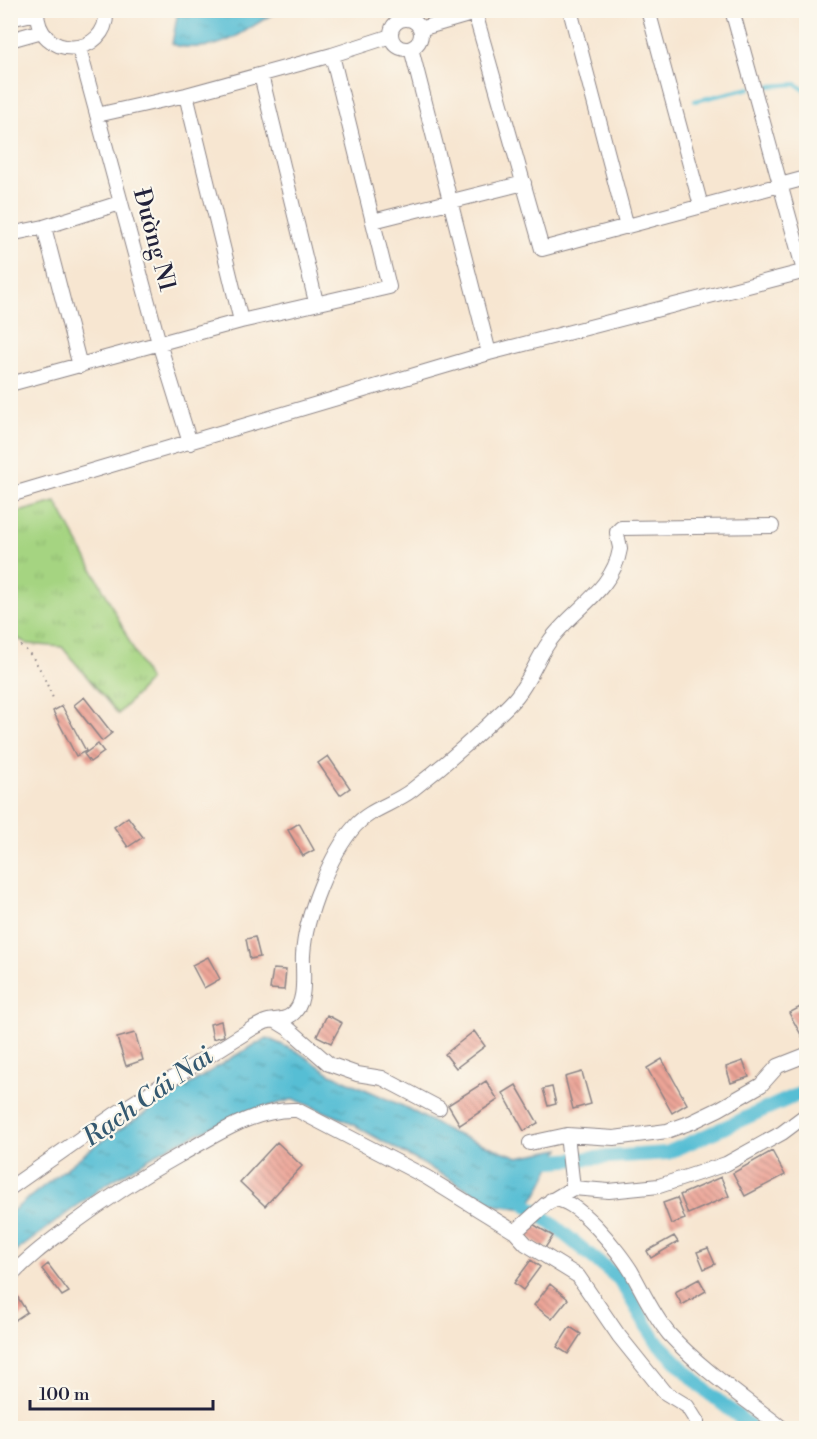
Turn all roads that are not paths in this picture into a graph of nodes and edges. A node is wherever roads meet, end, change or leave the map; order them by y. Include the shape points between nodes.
1 (106, 10) edge
2 (570, 10) edge
3 (648, 10) edge
4 (732, 10) edge
5 (37, 12) edge
6 (480, 12) edge
7 (10, 20) edge
8 (420, 29) junction
9 (42, 31) junction
10 (391, 36) junction
11 (10, 40) edge
12 (79, 48) junction
13 (411, 48) junction
14 (332, 55) junction
15 (261, 75) junction
16 (186, 95) junction
17 (97, 115) junction
18 (807, 178) edge
19 (524, 183) junction
20 (780, 185) junction
21 (450, 201) junction
22 (120, 203) junction
23 (701, 206) junction
24 (373, 221) junction
25 (44, 226) junction
26 (627, 226) junction
27 (10, 234) edge
28 (805, 271) edge
29 (316, 302) junction
30 (241, 321) junction
31 (159, 343) junction
32 (489, 353) junction
33 (80, 366) junction
34 (10, 384) edge
35 (190, 443) junction
36 (10, 495) edge
37 (772, 526) dead end
38 (276, 1021) junction
39 (807, 1054) edge
40 (439, 1108) dead end
41 (807, 1115) edge
42 (567, 1138) junction
43 (530, 1143) dead end
44 (572, 1184) junction
45 (10, 1188) edge
46 (549, 1202) junction
47 (515, 1232) junction
48 (10, 1277) edge
49 (697, 1422) dead end
50 (782, 1428) edge

1 - 12 street via 105,26 99,36
2 - 26 street
3 - 23 street
4 - 20 street
5 - 7 street
5 - 9 street
6 - 8 street
6 - 19 street
8 - 10 street via 405,18 392,26
8 - 13 street via 420,38
9 - 11 street
9 - 12 street via 58,46
10 - 13 street via 398,47
10 - 14 street
12 - 17 street, Đường N1
13 - 21 street
14 - 15 street
14 - 24 street
15 - 16 street
15 - 29 street
16 - 17 street
16 - 30 street
17 - 22 street, Đường N1
18 - 20 street
19 - 21 street
19 - 26 street via 542,249
20 - 23 street
20 - 28 street
21 - 24 street
21 - 32 street
22 - 25 street
22 - 31 street, Đường N1
23 - 26 street
24 - 29 street via 389,287
25 - 27 street
25 - 33 street
28 - 32 street
29 - 30 street
30 - 31 street
31 - 33 street
31 - 35 street, Đường N1
32 - 35 street
33 - 34 street
35 - 36 street
37 - 38 street via 621,528 617,532 620,547 610,575 550,641 518,696 410,791 357,824 341,843 328,866 309,924 300,1000 291,1016
38 - 40 street via 329,1064 382,1078
38 - 45 street via 253,1028 114,1115
39 - 42 street via 778,1066 761,1085 719,1109 667,1131 614,1138
41 - 44 street via 726,1164 659,1186 609,1191
42 - 43 street
42 - 44 street
44 - 46 street
46 - 47 street
46 - 50 street via 556,1199 573,1205 615,1248 659,1322 693,1358
47 - 48 street via 378,1150 297,1110 282,1109 230,1127 156,1167 38,1250
47 - 49 street via 526,1244 578,1276 664,1392 687,1406

